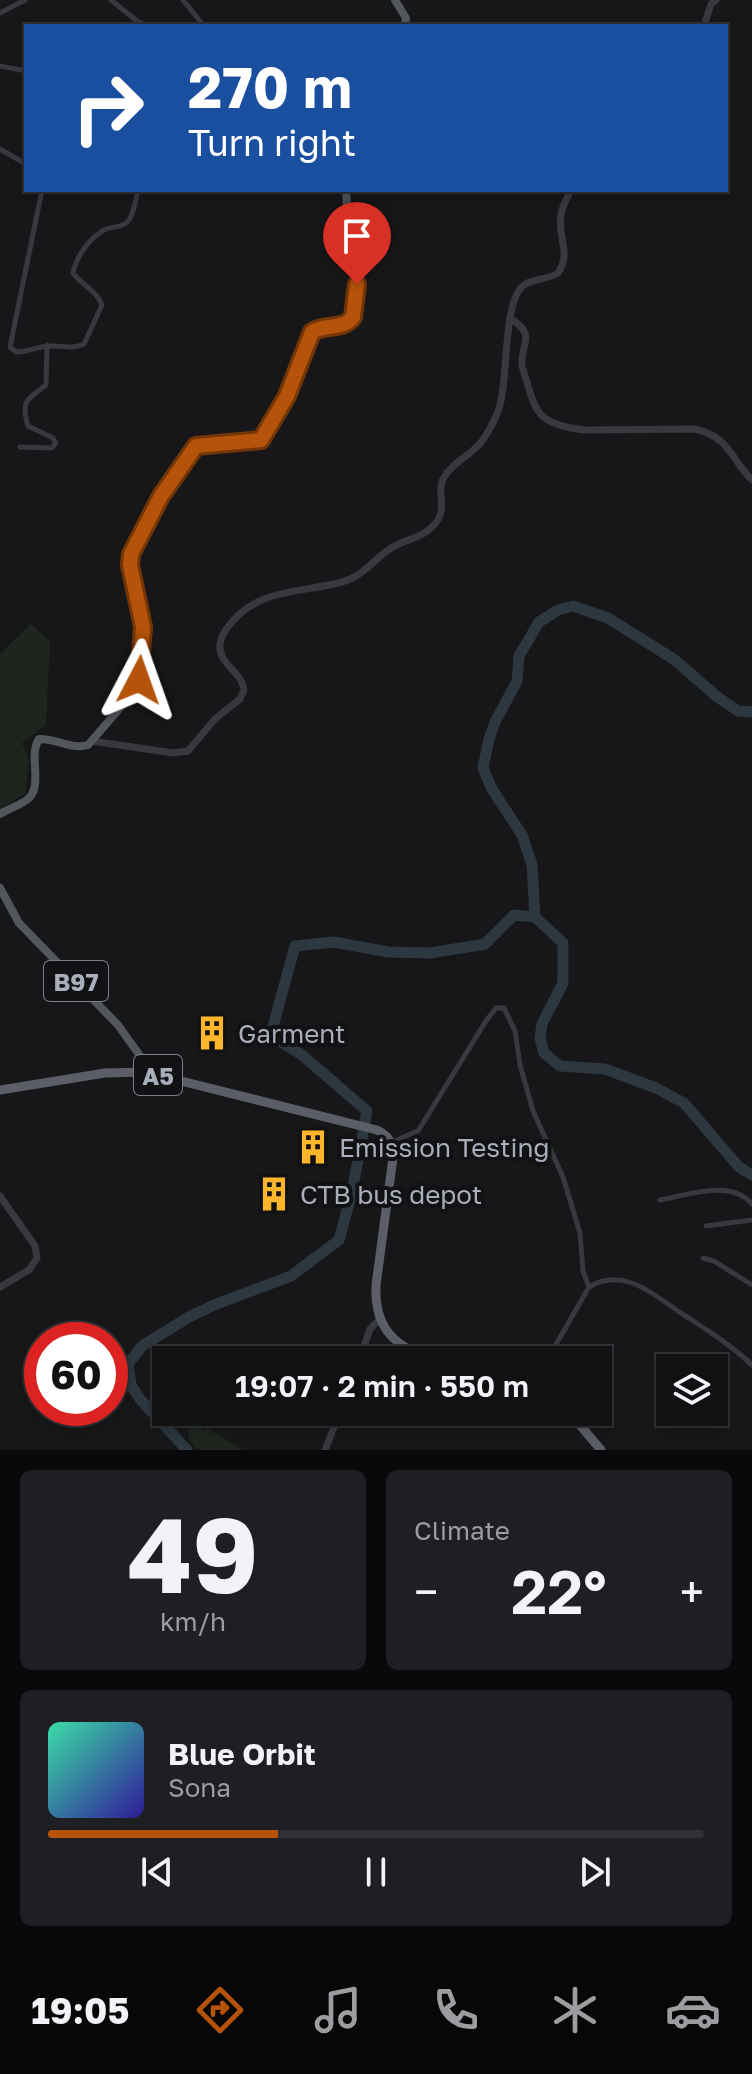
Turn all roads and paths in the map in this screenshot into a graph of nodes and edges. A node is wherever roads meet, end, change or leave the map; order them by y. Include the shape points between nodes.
1 (25, 0) edge
2 (111, 0) edge
3 (183, 0) edge
4 (395, 0) edge
5 (716, 0) edge
6 (0, 13) edge
7 (144, 24) edge
8 (202, 24) edge
9 (405, 24) edge
10 (705, 24) edge
11 (0, 66) edge
12 (24, 71) edge
13 (0, 149) edge
14 (24, 163) edge
15 (42, 192) edge
16 (137, 192) edge
17 (346, 192) edge
18 (570, 192) edge
19 (510, 318) junction
20 (47, 345) junction
21 (20, 447) dead end
22 (752, 480) edge
23 (92, 741) junction
24 (0, 814) edge
25 (0, 888) edge
26 (153, 1074) junction
27 (0, 1090) edge
28 (392, 1142) junction
29 (0, 1196) edge
30 (660, 1200) dead end
31 (752, 1204) edge
32 (752, 1220) edge
33 (706, 1226) dead end
34 (703, 1258) dead end
35 (752, 1285) edge
36 (0, 1287) edge
37 (589, 1287) junction
38 (380, 1319) junction
39 (364, 1346) edge
40 (403, 1346) edge
41 (554, 1346) edge
42 (752, 1365) edge
43 (334, 1426) edge
44 (581, 1426) edge
45 (325, 1450) edge
46 (601, 1450) edge

1 - 6 street
2 - 7 street
3 - 8 street
4 - 9 main road
5 - 10 street
11 - 12 street
13 - 14 street
15 - 20 street via 10,347 27,352
16 - 20 street via 129,220 101,232 75,262 73,273 102,305 84,344
17 - 23 main road via 361,238 353,317 344,325 312,332 287,396 261,440 196,446 161,496 130,561 143,627 139,680
18 - 19 street via 561,212 566,248 562,268 553,277 525,284
19 - 22 street via 526,336 522,366 537,413 548,421 585,430 712,433
19 - 23 street via 498,412 482,442 446,474 441,483 444,503 435,524 392,547 362,574 253,602 239,613 225,631 220,653 240,675 244,690 188,751
20 - 21 street via 46,385 23,408 28,426 56,443 52,448
23 - 24 main road via 77,747 39,739 32,794
25 - 26 main road, B97 via 19,923 118,1025
26 - 27 highway, A5 via 105,1073
26 - 28 highway, A5 via 377,1130
28 - 37 street via 418,1131 486,1021 496,1008 504,1008 515,1031 533,1111 563,1177
28 - 38 highway via 376,1285
29 - 36 street via 35,1246 37,1258 29,1270
30 - 31 street via 733,1191
32 - 33 street
34 - 35 street
37 - 41 street
37 - 42 street via 614,1280 632,1283 730,1345
38 - 39 street
38 - 40 highway
43 - 45 street
44 - 46 highway

